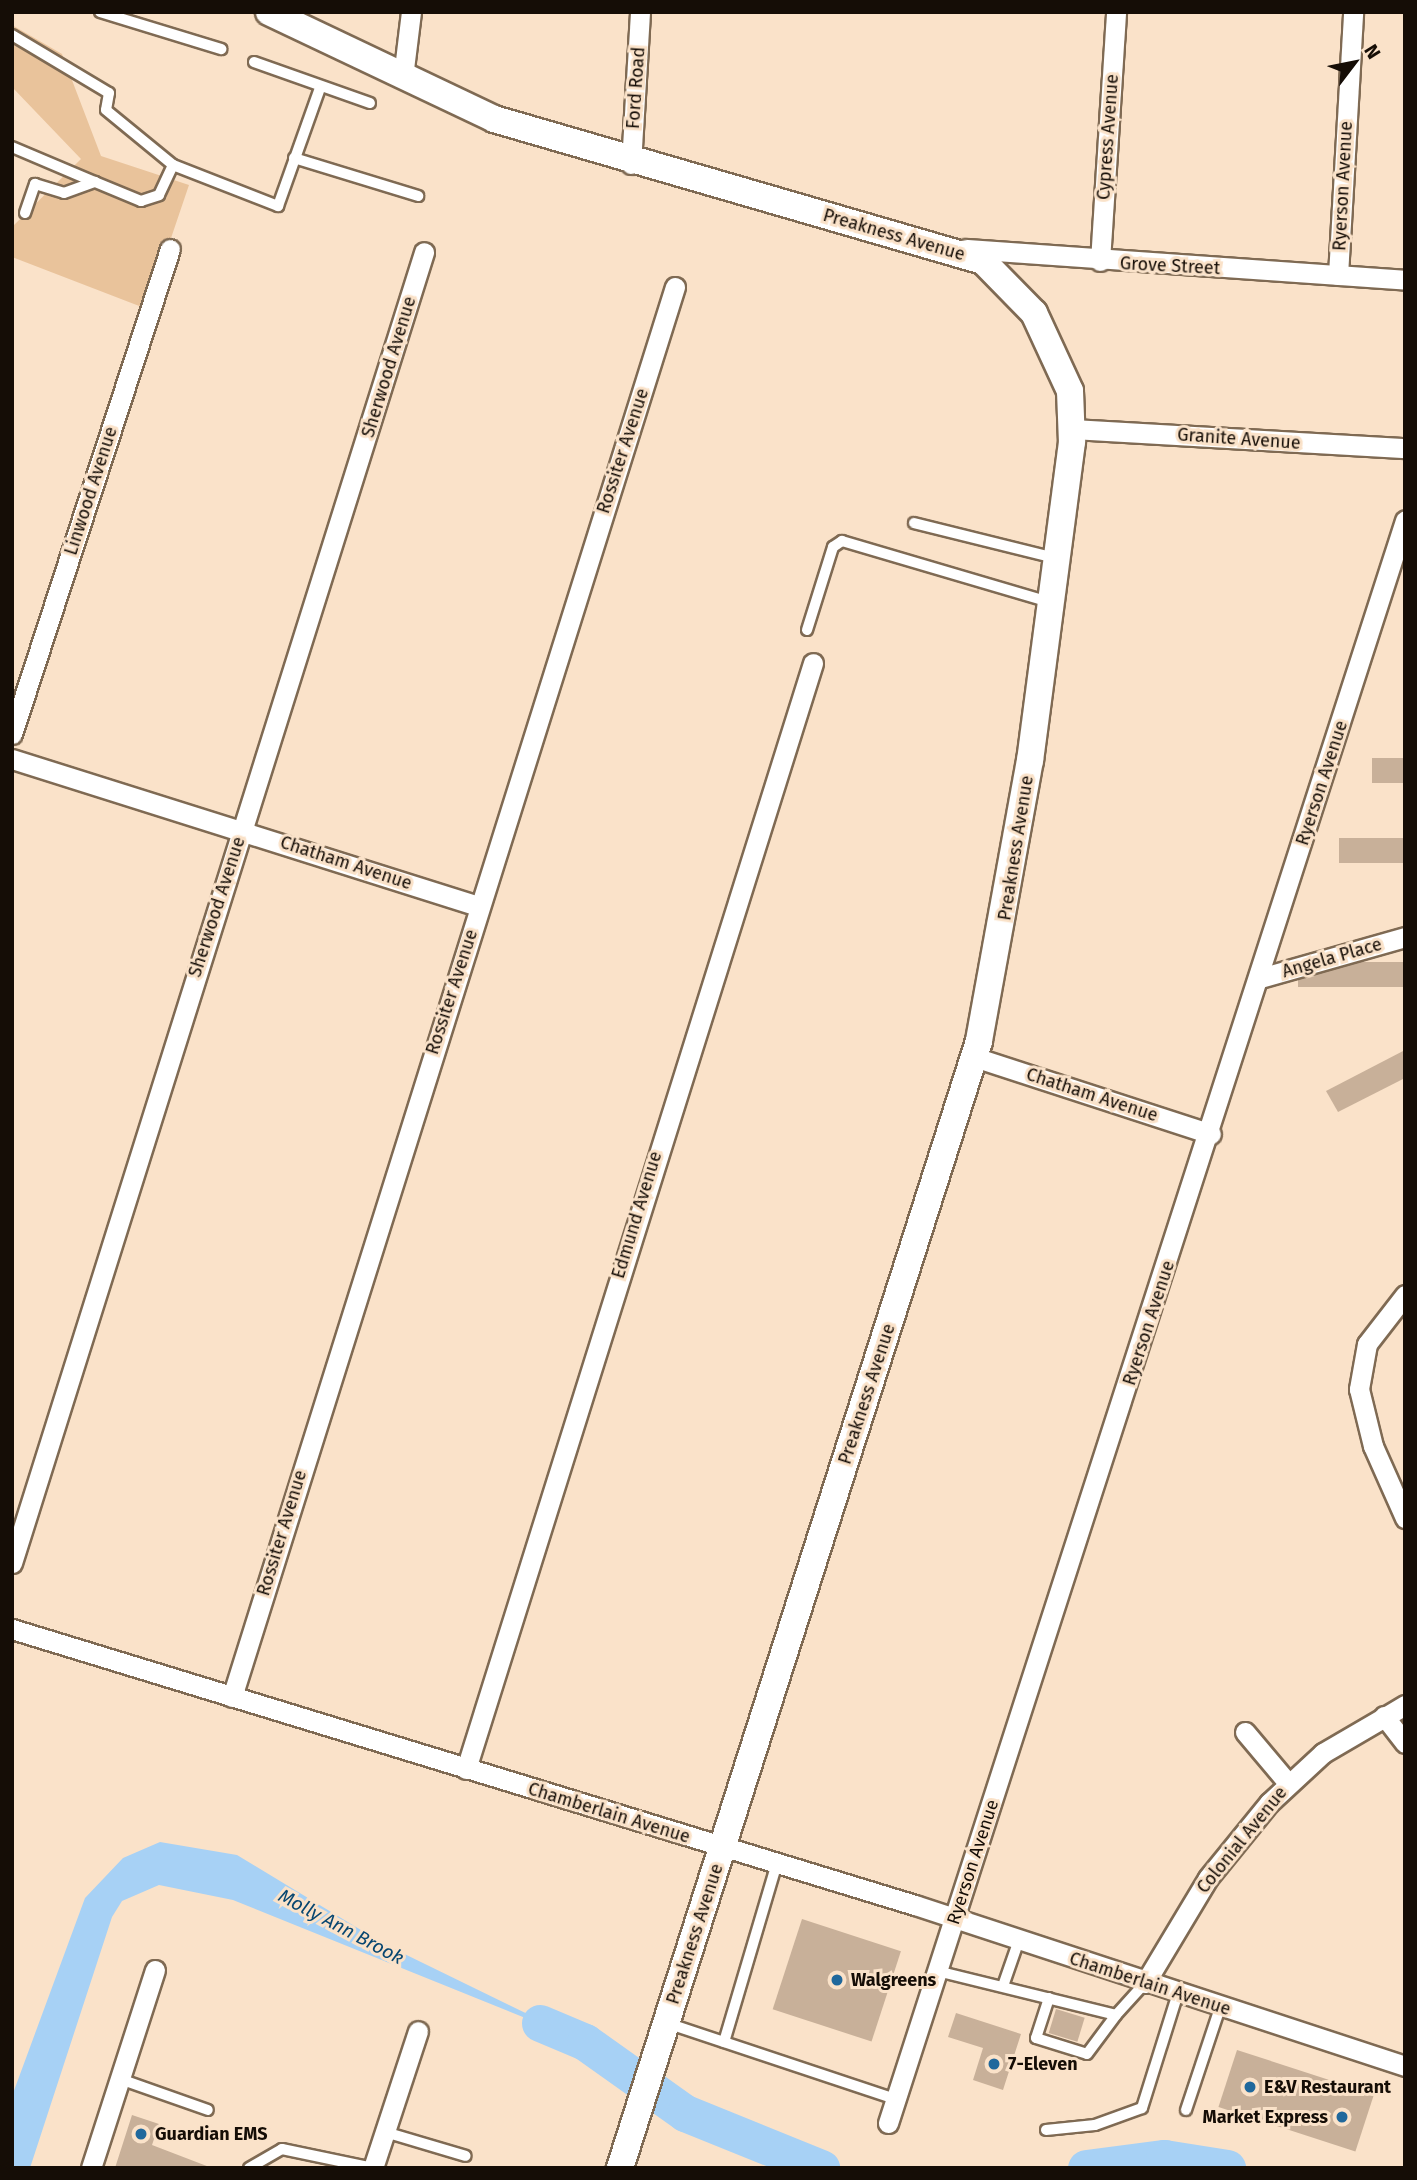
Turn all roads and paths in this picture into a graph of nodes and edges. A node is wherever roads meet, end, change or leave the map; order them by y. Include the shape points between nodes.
1 (100, 12) edge
2 (269, 12) edge
3 (411, 12) edge
4 (640, 12) edge
5 (1116, 12) edge
6 (1353, 12) edge
7 (12, 36) edge
8 (221, 49) dead end
9 (254, 62) dead end
10 (403, 78) junction
11 (320, 88) junction
12 (370, 103) dead end
13 (12, 147) edge
14 (294, 158) junction
15 (631, 164) junction
16 (173, 165) junction
17 (95, 182) junction
18 (418, 196) dead end
19 (25, 213) dead end
20 (936, 246) junction
21 (170, 249) dead end
22 (424, 252) dead end
23 (1100, 261) junction
24 (1338, 275) junction
25 (1405, 280) edge
26 (675, 287) dead end
27 (1073, 429) junction
28 (1405, 448) edge
29 (1405, 520) edge
30 (914, 523) dead end
31 (1055, 558) junction
32 (1050, 602) junction
33 (807, 629) dead end
34 (813, 663) dead end
35 (12, 734) edge
36 (12, 759) edge
37 (242, 830) junction
38 (479, 906) junction
39 (1405, 937) edge
40 (1260, 978) junction
41 (974, 1057) junction
42 (1211, 1134) junction
43 (1405, 1295) edge
44 (1405, 1518) edge
45 (12, 1563) edge
46 (12, 1629) edge
47 (232, 1698) junction
48 (1405, 1705) edge
49 (1384, 1716) junction
50 (1245, 1732) dead end
51 (1405, 1742) edge
52 (466, 1769) junction
53 (1288, 1783) junction
54 (723, 1847) junction
55 (777, 1863) junction
56 (954, 1919) junction
57 (1018, 1940) junction
58 (155, 1970) dead end
59 (937, 1971) junction
60 (1145, 1983) junction
61 (1003, 1986) junction
62 (1178, 1993) junction
63 (1049, 1998) junction
64 (1220, 2008) junction
65 (1116, 2015) junction
66 (667, 2023) junction
67 (418, 2031) dead end
68 (724, 2042) junction
69 (1405, 2066) edge
70 (120, 2079) junction
71 (896, 2099) junction
72 (208, 2110) dead end
73 (1186, 2110) dead end
74 (888, 2123) dead end
75 (1046, 2130) dead end
76 (385, 2132) junction
77 (466, 2156) dead end
78 (91, 2168) edge
79 (249, 2168) edge
80 (373, 2168) edge
81 (620, 2168) edge

1 - 8 lane
2 - 10 main road, Preakness Avenue
3 - 10 street
4 - 15 street, Ford Road
5 - 23 street, Cypress Avenue
6 - 24 street, Ryerson Avenue
7 - 16 lane via 109,93 106,110
9 - 11 lane
10 - 15 main road, Preakness Avenue via 494,119
11 - 12 lane
11 - 14 lane
13 - 17 lane
14 - 16 lane via 278,206
14 - 18 lane
15 - 20 main road, Preakness Avenue
16 - 17 lane via 159,195 141,201
17 - 19 lane via 64,193 35,184
20 - 23 street, Grove Street
20 - 27 main road, Preakness Avenue via 983,261 1034,313 1059,355
21 - 35 street, Linwood Avenue
22 - 37 street, Sherwood Avenue
23 - 24 street, Grove Street
24 - 25 street, Grove Street
26 - 38 street, Rossiter Avenue
27 - 28 street, Granite Avenue
27 - 31 main road, Preakness Avenue
29 - 40 street, Ryerson Avenue
30 - 31 lane
31 - 32 main road, Preakness Avenue
32 - 33 lane via 842,541 833,547
32 - 41 main road, Preakness Avenue via 1004,931
34 - 52 street, Edmund Avenue
36 - 37 street, Chatham Avenue
37 - 38 street, Chatham Avenue
37 - 45 street, Sherwood Avenue
38 - 47 street, Rossiter Avenue
39 - 40 street, Angela Place
40 - 42 street, Ryerson Avenue
41 - 42 street, Chatham Avenue
41 - 54 main road, Preakness Avenue
42 - 56 street, Ryerson Avenue
43 - 44 street via 1367,1344 1359,1389 1373,1446
46 - 47 street, Chamberlain Avenue
47 - 52 street, Chamberlain Avenue
48 - 49 street, Colonial Avenue
49 - 51 street
49 - 53 street, Colonial Avenue
50 - 53 street
52 - 54 street, Chamberlain Avenue
53 - 60 street, Colonial Avenue via 1208,1878
54 - 55 street, Chamberlain Avenue
54 - 66 main road, Preakness Avenue
55 - 56 street, Chamberlain Avenue
55 - 68 lane
56 - 57 street, Chamberlain Avenue
56 - 59 street, Ryerson Avenue
57 - 60 street, Chamberlain Avenue
57 - 61 lane
58 - 70 street
59 - 61 lane
59 - 71 street, Ryerson Avenue
60 - 62 street, Chamberlain Avenue
60 - 65 lane
61 - 63 lane
62 - 64 street, Chamberlain Avenue
62 - 75 lane via 1142,2108 1095,2125
63 - 65 lane
63 - 65 lane via 1036,2038 1087,2054
64 - 69 street, Chamberlain Avenue
64 - 73 lane
66 - 68 lane
66 - 81 main road, Preakness Avenue
67 - 76 street
68 - 71 lane
70 - 72 lane
70 - 78 street
71 - 74 street, Ryerson Avenue
76 - 77 lane
76 - 80 street
79 - 80 lane via 282,2149

